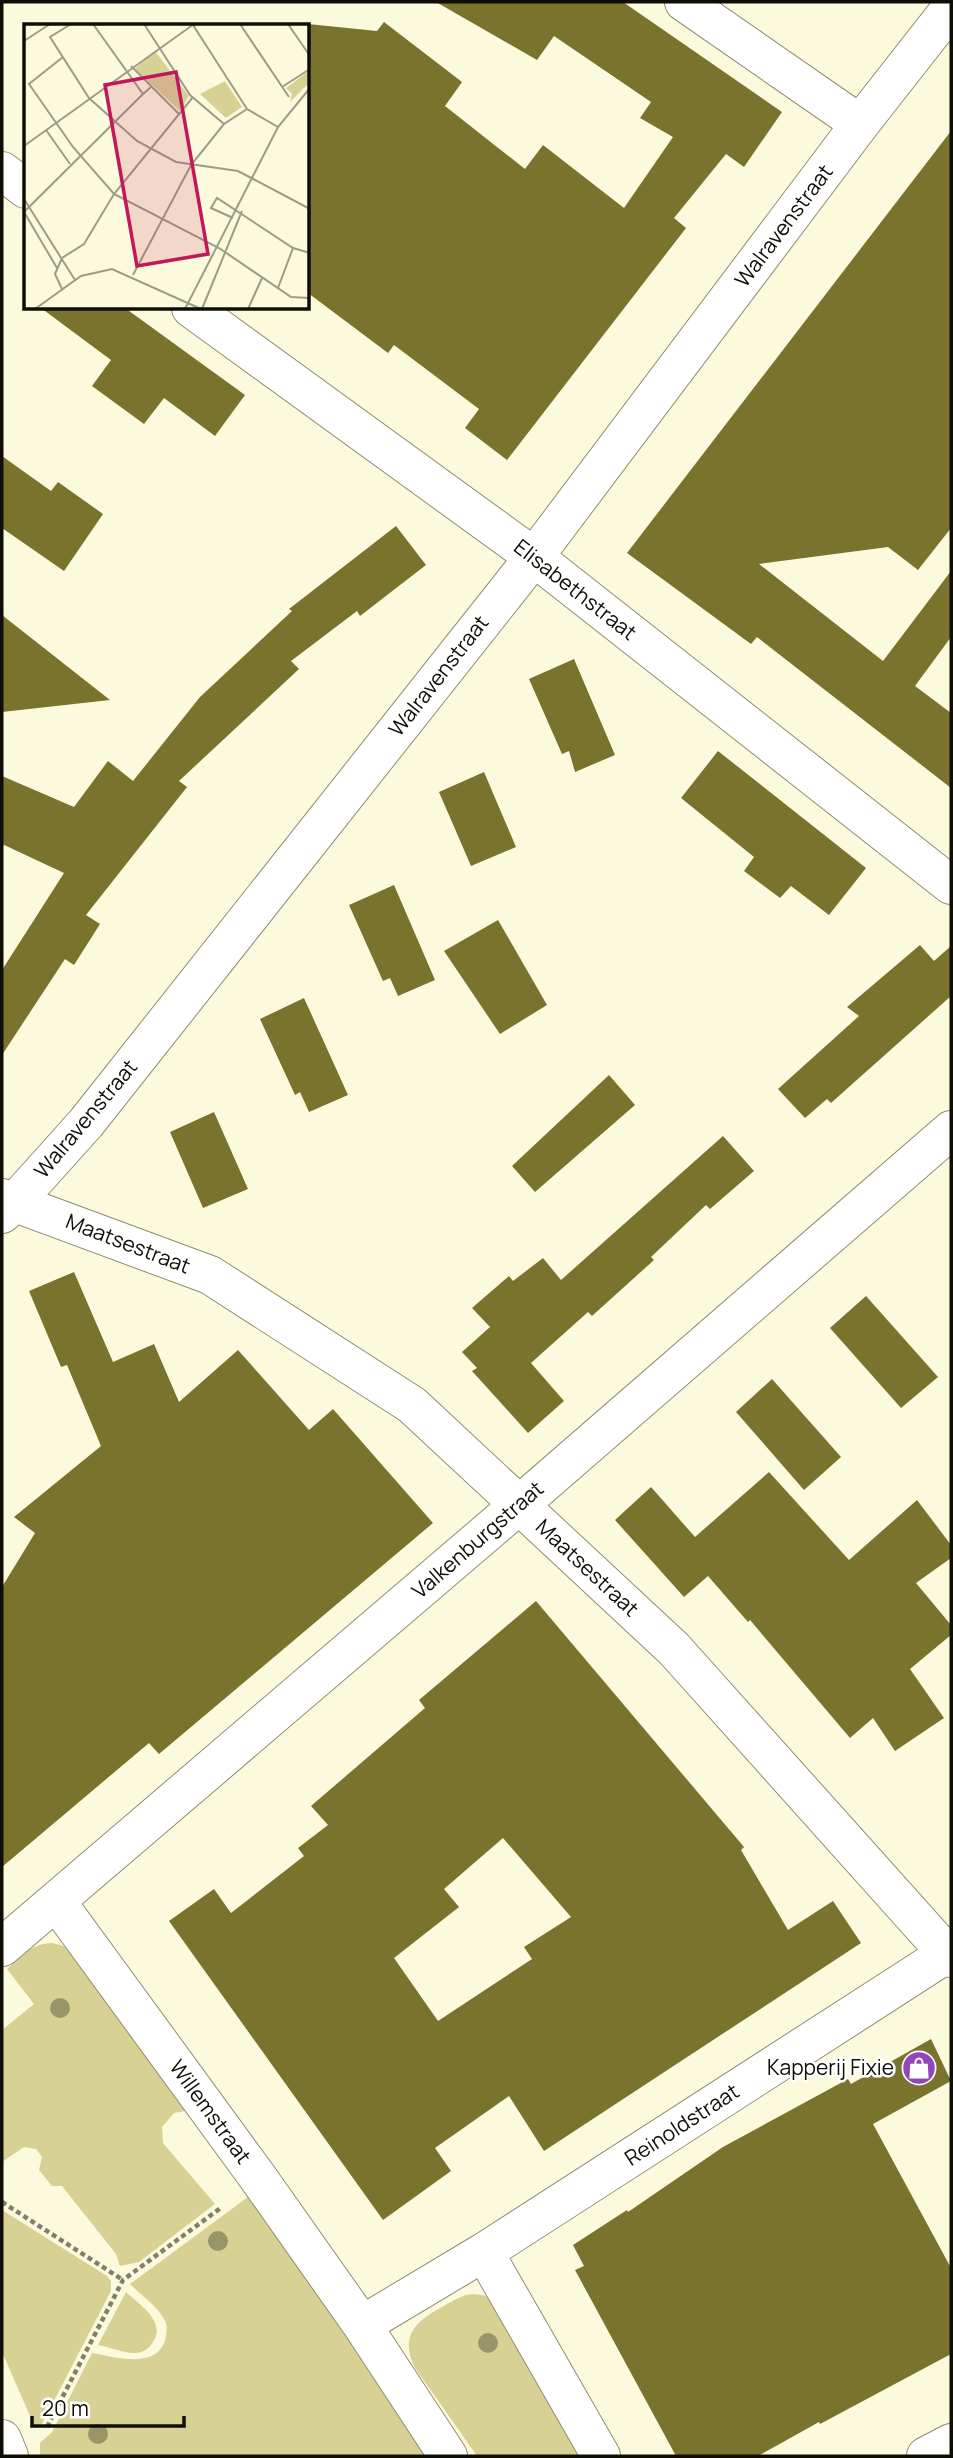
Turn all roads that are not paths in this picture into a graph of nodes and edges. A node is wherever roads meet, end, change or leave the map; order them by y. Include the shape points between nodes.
1 (684, 2) edge
2 (951, 8) edge
3 (860, 124) junction
4 (2, 171) edge
5 (24, 188) edge
6 (194, 310) edge
7 (534, 557) junction
8 (951, 884) edge
9 (951, 1130) edge
10 (6, 1204) edge
11 (519, 1505) junction
12 (56, 1901) junction
13 (2, 1947) edge
14 (950, 1954) edge
15 (484, 2252) junction
16 (362, 2325) junction
17 (951, 2443) edge
18 (448, 2456) edge
19 (601, 2456) edge
20 (926, 2456) edge

1 - 3 street
2 - 3 street, Walravenstraat
3 - 7 street, Walravenstraat
4 - 5 street
6 - 7 street, Elisabethstraat
7 - 8 street, Elisabethstraat
7 - 10 street, Walravenstraat via 94,1112
9 - 11 street, Valkenburgstraat
10 - 11 street, Maatsestraat via 210,1275 412,1405
11 - 12 street, Valkenburgstraat
11 - 14 street, Maatsestraat via 674,1649
12 - 13 street, Valkenburgstraat
12 - 16 street, Willemstraat
14 - 15 street, Reinoldstraat
15 - 16 street
15 - 19 street
16 - 18 street, Willemstraat
17 - 20 street

